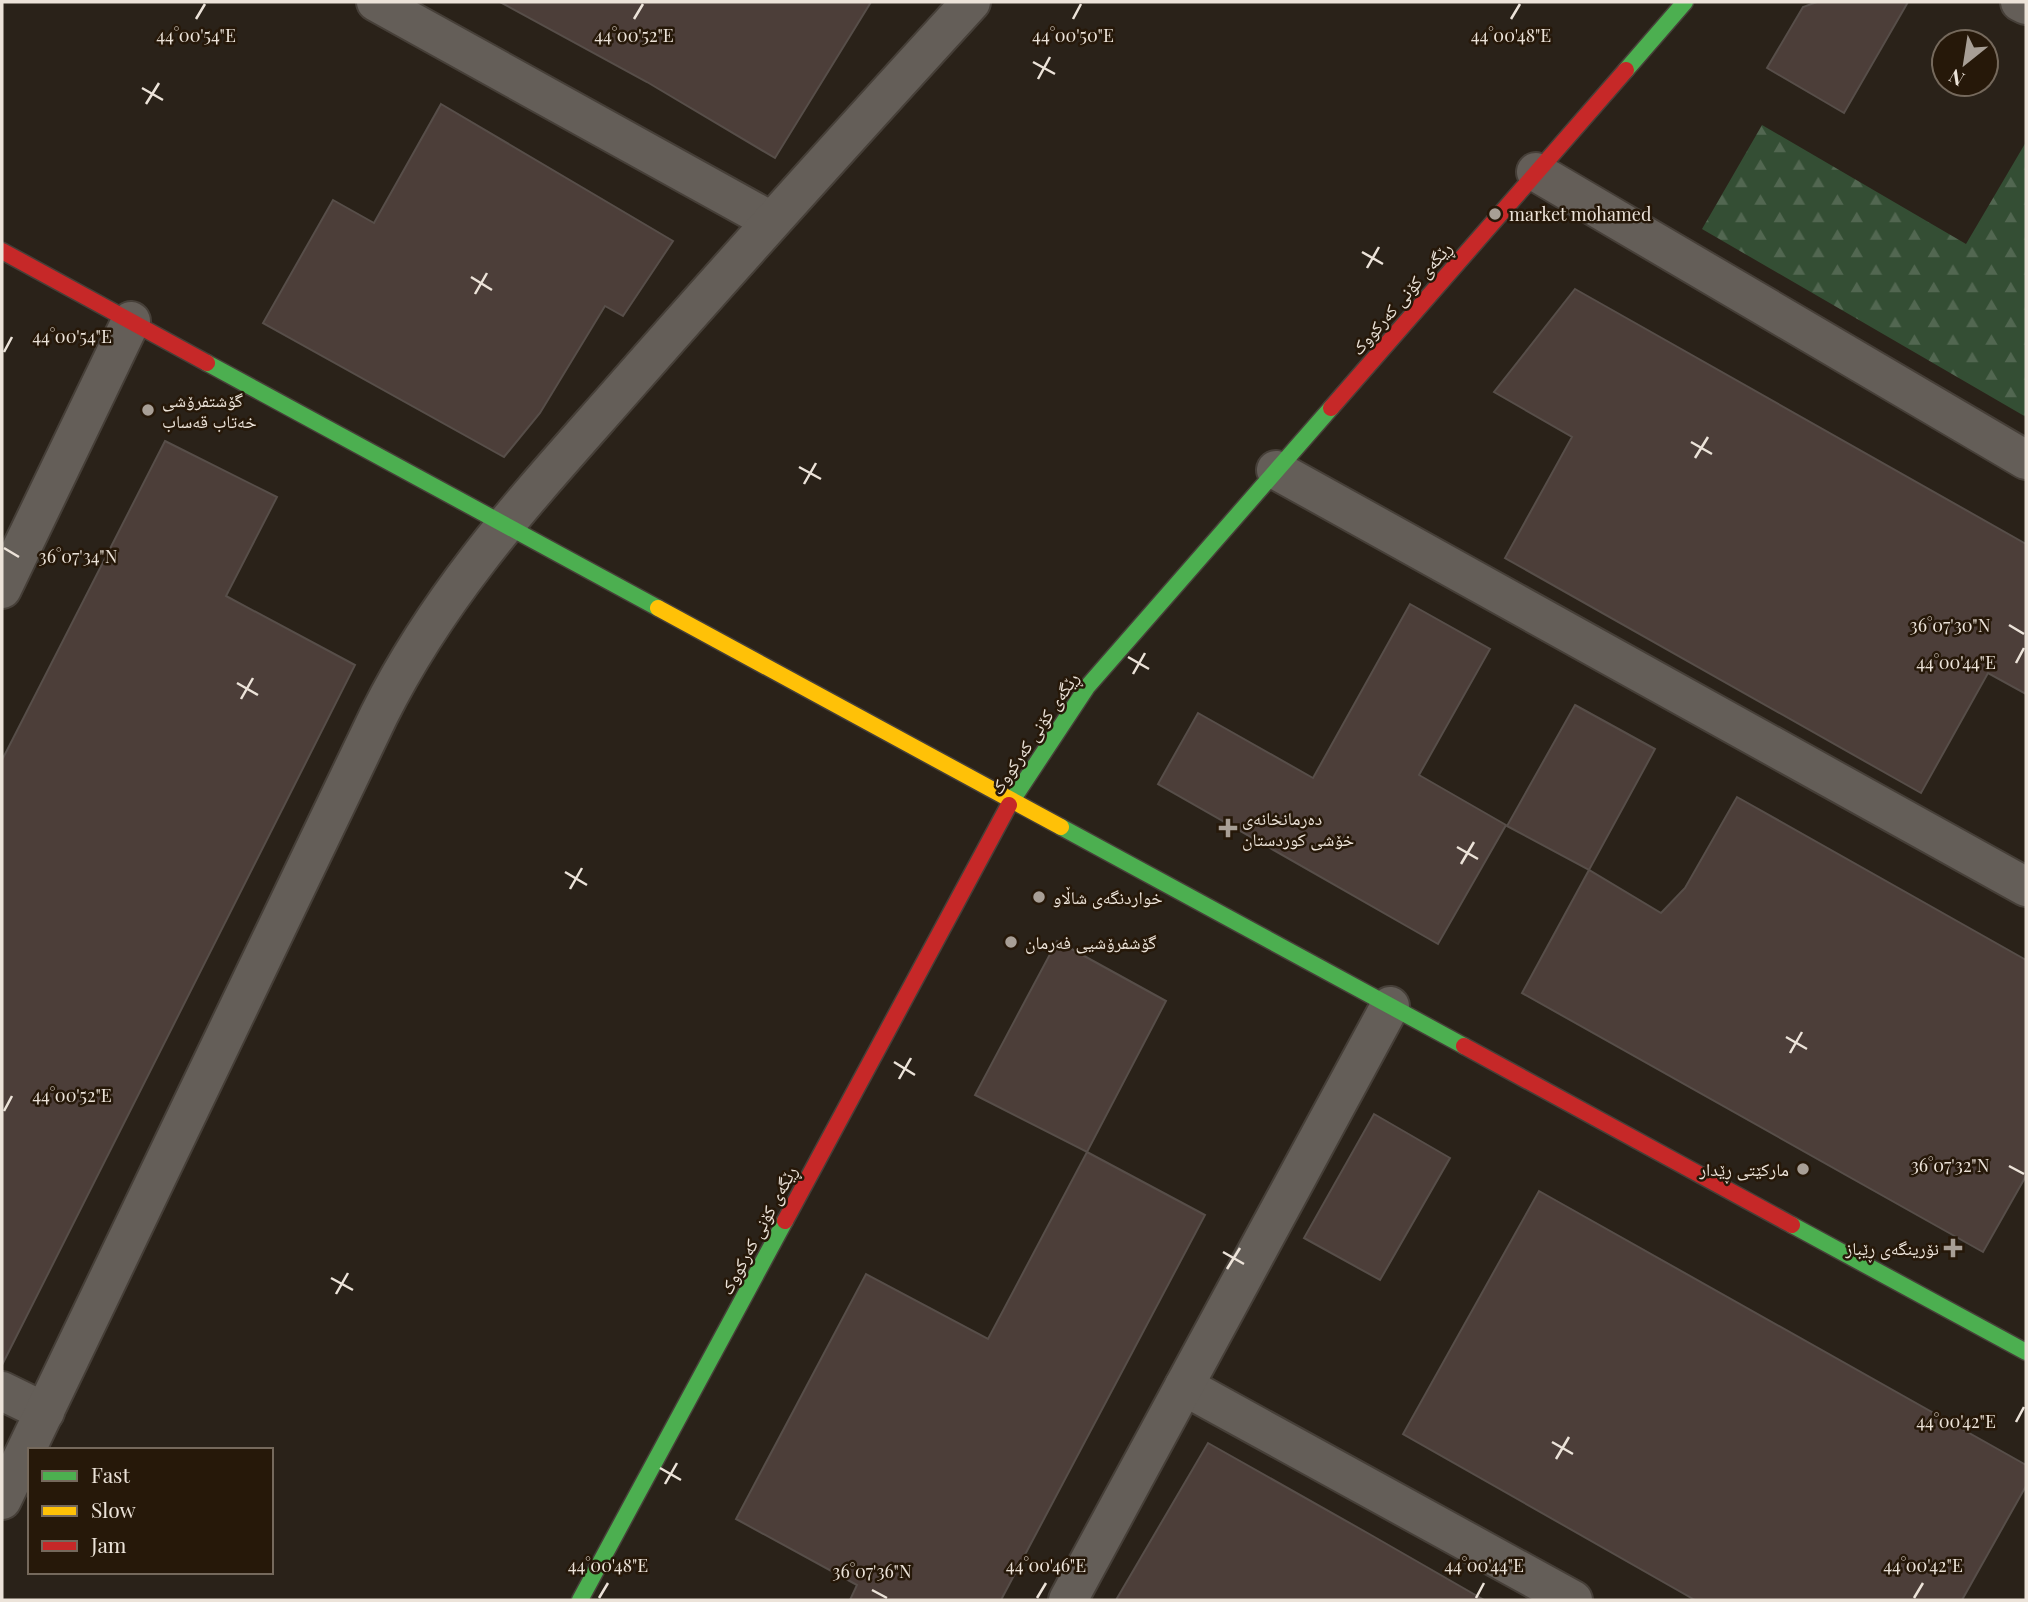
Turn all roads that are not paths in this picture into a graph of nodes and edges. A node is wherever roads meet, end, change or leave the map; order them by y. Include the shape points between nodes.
1 (376, 2) edge
2 (971, 2) edge
3 (1685, 2) edge
4 (2020, 2) edge
5 (2026, 5) edge
6 (1536, 172) junction
7 (771, 221) junction
8 (2, 251) edge
9 (131, 321) junction
10 (2026, 460) edge
11 (1276, 470) junction
12 (505, 524) junction
13 (2, 589) edge
14 (1012, 800) junction
15 (2026, 887) edge
16 (1390, 1006) junction
17 (2026, 1352) edge
18 (1184, 1386) junction
19 (2, 1391) edge
20 (45, 1412) junction
21 (2, 1500) edge
22 (580, 1600) edge
23 (1068, 1600) edge
24 (1573, 1600) edge

1 - 7 street
2 - 7 street
3 - 6 street, ڕێگەی کۆنی کەرکووک
4 - 5 street
6 - 10 street
6 - 11 street, ڕێگەی کۆنی کەرکووک
7 - 12 street
8 - 9 street
9 - 12 street
9 - 13 street
11 - 14 street, ڕێگەی کۆنی کەرکووک via 1087,687
11 - 15 street
12 - 14 street
12 - 20 street via 432,619 404,666
14 - 16 street
14 - 22 street, ڕێگەی کۆنی کەرکووک
16 - 17 street
16 - 18 street
18 - 23 street
18 - 24 street
19 - 20 street
20 - 21 street

